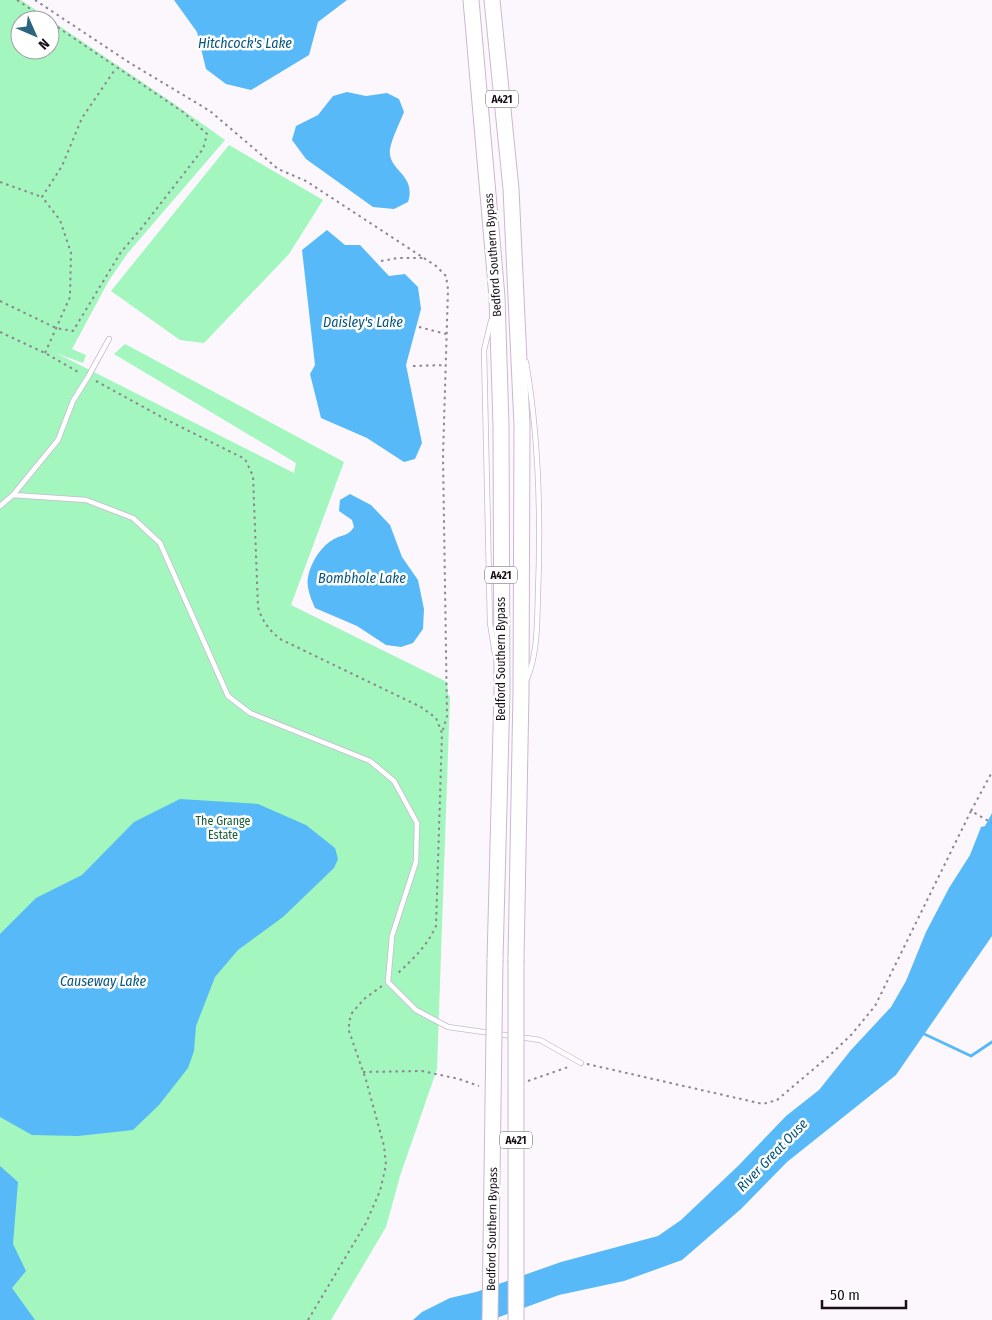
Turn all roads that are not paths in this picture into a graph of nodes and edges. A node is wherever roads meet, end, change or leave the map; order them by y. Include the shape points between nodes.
1 (493, 5) edge
2 (471, 6) edge
3 (109, 339) dead end
4 (12, 495) junction
5 (0, 506) edge
6 (581, 1063) road end
7 (490, 1320) edge
8 (516, 1320) edge

1 - 8 highway, Bedford Southern Bypass / A421, bridge via 511,189 522,425
2 - 7 highway, Bedford Southern Bypass / A421, bridge via 497,298 501,436 502,692
3 - 4 lane via 73,401 58,440
4 - 5 lane
4 - 6 lane via 86,500 133,518 160,543 228,696 250,713 370,761 394,781 417,822 417,832 416,862 392,936 388,982 416,1010 448,1027 540,1040

